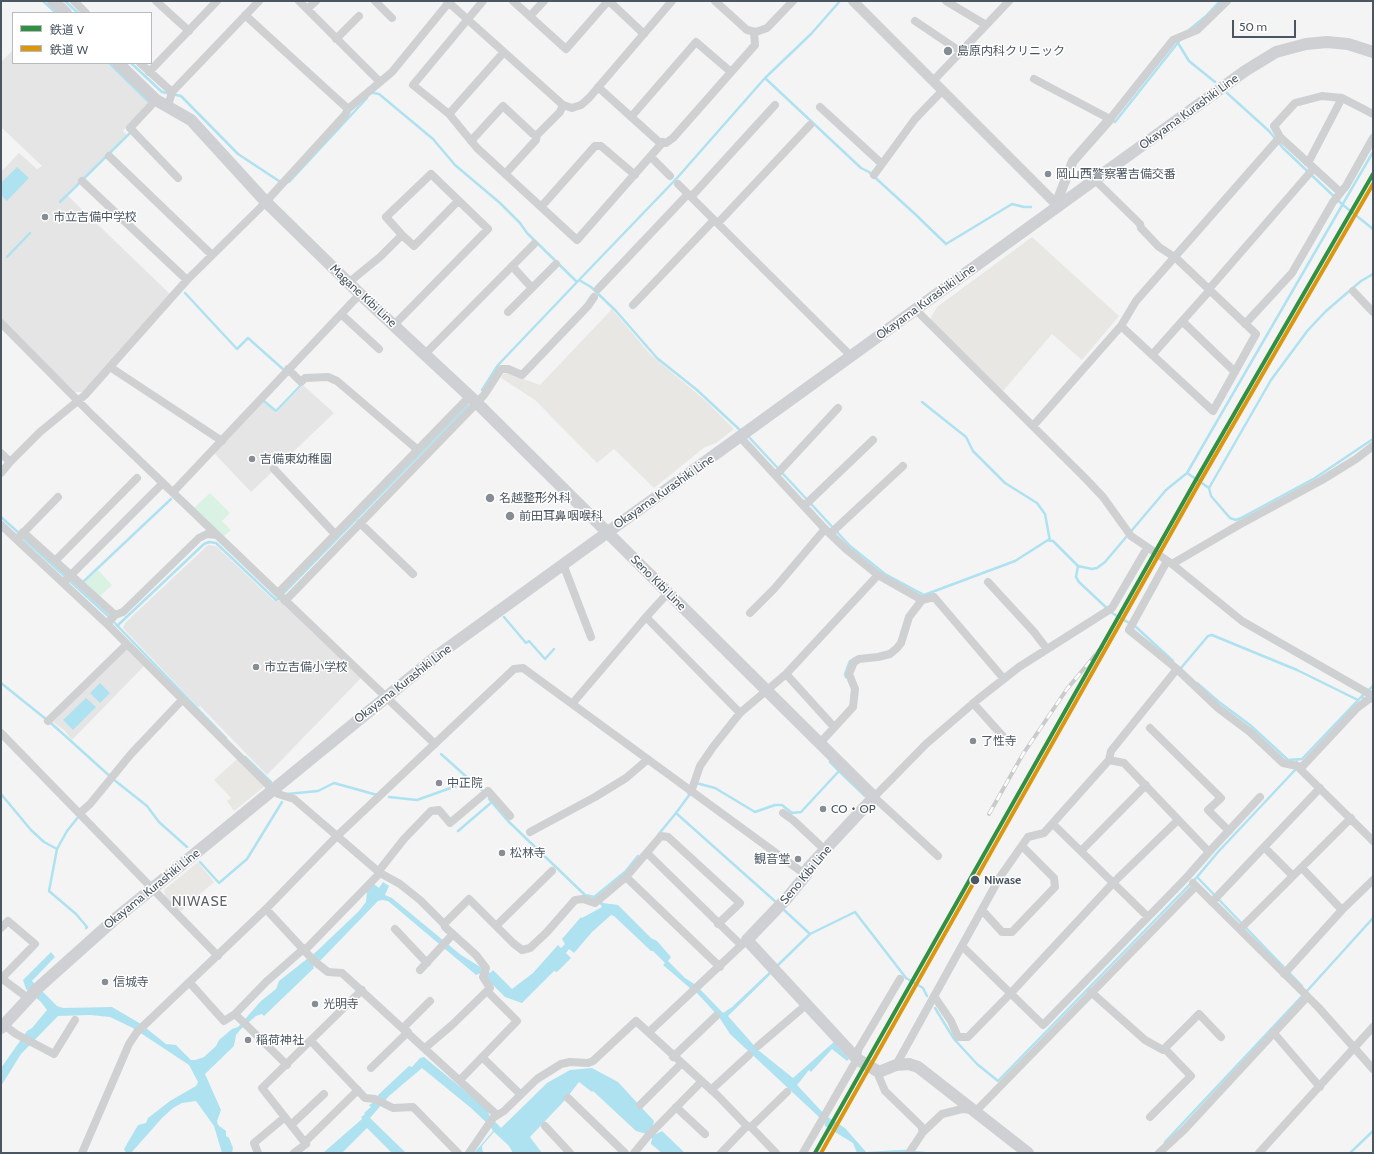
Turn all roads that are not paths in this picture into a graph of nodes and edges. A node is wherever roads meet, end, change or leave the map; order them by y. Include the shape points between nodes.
1 (53, 1) edge
2 (74, 1) edge
3 (156, 1) edge
4 (217, 1) edge
5 (259, 1) edge
6 (299, 1) edge
7 (316, 1) edge
8 (375, 1) edge
9 (449, 1) edge
10 (484, 1) edge
11 (514, 1) edge
12 (544, 1) edge
13 (608, 1) edge
14 (672, 1) edge
15 (793, 1) edge
16 (853, 1) edge
17 (946, 1) edge
18 (1009, 1) edge
19 (1227, 1) edge
20 (719, 2) edge
21 (307, 9) junction
22 (65, 12) edge
23 (85, 12) edge
24 (245, 15) junction
25 (359, 16) dead end
26 (530, 16) junction
27 (392, 18) dead end
28 (468, 20) junction
29 (915, 21) dead end
30 (986, 25) junction
31 (189, 31) junction
32 (754, 32) junction
33 (644, 34) junction
34 (336, 39) junction
35 (504, 52) junction
36 (961, 52) junction
37 (1373, 52) edge
38 (119, 64) edge
39 (141, 64) edge
40 (149, 72) junction
41 (731, 72) junction
42 (1034, 79) dead end
43 (933, 81) junction
44 (380, 82) junction
45 (598, 88) junction
46 (942, 91) junction
47 (170, 97) junction
48 (1342, 98) junction
49 (153, 103) junction
50 (563, 105) junction
51 (775, 105) dead end
52 (820, 107) dead end
53 (348, 109) junction
54 (449, 114) junction
55 (1373, 114) edge
56 (631, 116) junction
57 (1110, 119) junction
58 (810, 125) dead end
59 (537, 135) junction
60 (1373, 138) edge
61 (1277, 139) junction
62 (471, 141) junction
63 (663, 142) junction
64 (109, 156) dead end
65 (650, 157) junction
66 (1308, 163) junction
67 (882, 164) junction
68 (1311, 172) junction
69 (505, 174) junction
70 (635, 175) junction
71 (874, 175) dead end
72 (670, 176) dead end
73 (178, 178) dead end
74 (1095, 180) junction
75 (82, 182) dead end
76 (678, 184) dead end
77 (690, 195) junction
78 (1337, 196) junction
79 (265, 201) junction
80 (458, 201) junction
81 (1057, 205) junction
82 (541, 207) junction
83 (716, 222) junction
84 (402, 235) junction
85 (534, 244) dead end
86 (212, 255) junction
87 (1176, 258) junction
88 (556, 264) dead end
89 (512, 266) junction
90 (187, 280) junction
91 (348, 282) junction
92 (532, 288) junction
93 (598, 289) dead end
94 (1210, 290) junction
95 (1353, 291) dead end
96 (360, 294) junction
97 (594, 297) dead end
98 (633, 305) dead end
99 (916, 310) junction
100 (508, 312) dead end
101 (1373, 312) edge
102 (341, 314) junction
103 (1182, 321) junction
104 (1, 323) edge
105 (1245, 324) junction
106 (394, 325) junction
107 (1120, 326) junction
108 (378, 349) dead end
109 (425, 354) junction
110 (1152, 355) junction
111 (851, 356) junction
112 (110, 367) junction
113 (288, 369) junction
114 (1235, 372) junction
115 (78, 400) junction
116 (474, 400) junction
117 (838, 408) dead end
118 (1033, 426) junction
119 (743, 434) junction
120 (874, 440) dead end
121 (222, 441) junction
122 (1373, 446) edge
123 (418, 450) junction
124 (1, 453) edge
125 (10, 462) junction
126 (903, 466) dead end
127 (274, 469) dead end
128 (1, 473) edge
129 (776, 475) junction
130 (137, 478) dead end
131 (163, 483) junction
132 (173, 492) junction
133 (58, 497) dead end
134 (804, 506) junction
135 (360, 523) junction
136 (1, 525) edge
137 (345, 525) junction
138 (828, 531) junction
139 (352, 532) junction
140 (607, 532) junction
141 (335, 534) junction
142 (216, 535) junction
143 (20, 536) junction
144 (1147, 548) junction
145 (55, 561) junction
146 (1170, 562) junction
147 (563, 564) junction
148 (413, 574) dead end
149 (878, 575) junction
150 (66, 579) junction
151 (988, 582) dead end
152 (668, 593) junction
153 (281, 597) junction
154 (919, 598) junction
155 (88, 599) junction
156 (750, 613) dead end
157 (646, 617) junction
158 (111, 620) junction
159 (591, 637) dead end
160 (127, 644) junction
161 (1047, 649) junction
162 (1177, 669) junction
163 (786, 674) junction
164 (1004, 679) junction
165 (767, 691) junction
166 (1369, 695) edge
167 (387, 696) junction
168 (184, 702) junction
169 (973, 703) junction
170 (572, 704) junction
171 (740, 713) junction
172 (48, 721) dead end
173 (832, 725) junction
174 (1150, 728) dead end
175 (1, 733) edge
176 (1008, 742) dead end
177 (820, 743) junction
178 (436, 744) junction
179 (647, 760) junction
180 (1109, 760) junction
181 (1298, 766) junction
182 (1146, 785) junction
183 (1320, 788) junction
184 (273, 790) junction
185 (691, 792) junction
186 (874, 797) junction
187 (1260, 797) dead end
188 (783, 813) dead end
189 (81, 814) junction
190 (510, 816) dead end
191 (1351, 818) junction
192 (1178, 820) junction
193 (1053, 824) junction
194 (1229, 831) junction
195 (530, 832) dead end
196 (336, 837) junction
197 (1373, 841) edge
198 (1022, 846) junction
199 (1264, 847) junction
200 (825, 850) junction
201 (1081, 851) junction
202 (1209, 852) junction
203 (647, 853) junction
204 (938, 856) dead end
205 (1302, 868) junction
206 (552, 871) dead end
207 (379, 873) junction
208 (806, 875) junction
209 (1293, 876) junction
210 (626, 877) junction
211 (1373, 880) edge
212 (1114, 882) junction
213 (1192, 882) junction
214 (153, 888) junction
215 (1215, 899) junction
216 (266, 909) junction
217 (982, 910) junction
218 (1342, 910) junction
219 (1148, 917) junction
220 (444, 924) junction
221 (718, 924) junction
222 (496, 926) junction
223 (1243, 927) junction
224 (1, 928) edge
225 (395, 929) dead end
226 (453, 934) junction
227 (744, 942) junction
228 (962, 946) junction
229 (304, 949) junction
230 (218, 956) junction
231 (427, 963) junction
232 (720, 967) junction
233 (420, 970) dead end
234 (1287, 971) junction
235 (1, 978) edge
236 (900, 979) dead end
237 (190, 983) junction
238 (362, 990) junction
239 (487, 991) junction
240 (1086, 992) junction
241 (33, 994) junction
242 (1010, 994) junction
243 (1305, 995) junction
244 (934, 996) junction
245 (430, 1000) dead end
246 (806, 1005) junction
247 (235, 1014) junction
248 (716, 1016) dead end
249 (75, 1020) dead end
250 (2, 1026) edge
251 (1373, 1027) edge
252 (405, 1030) junction
253 (648, 1032) junction
254 (1273, 1032) junction
255 (1221, 1037) dead end
256 (311, 1041) junction
257 (758, 1046) dead end
258 (424, 1048) junction
259 (1165, 1048) junction
260 (1355, 1048) junction
261 (749, 1055) dead end
262 (673, 1056) junction
263 (482, 1057) junction
264 (857, 1059) junction
265 (287, 1064) junction
266 (681, 1064) junction
267 (896, 1065) junction
268 (370, 1068) dead end
269 (1373, 1069) edge
270 (879, 1072) junction
271 (460, 1080) junction
272 (701, 1082) junction
273 (1320, 1087) junction
274 (358, 1090) junction
275 (711, 1090) junction
276 (787, 1092) dead end
277 (324, 1094) dead end
278 (520, 1094) junction
279 (568, 1098) dead end
280 (640, 1105) dead end
281 (676, 1107) junction
282 (974, 1111) junction
283 (1150, 1117) dead end
284 (285, 1118) junction
285 (493, 1119) junction
286 (291, 1125) junction
287 (545, 1126) dead end
288 (749, 1126) junction
289 (923, 1132) junction
290 (705, 1134) dead end
291 (305, 1142) junction
292 (911, 1151) edge
293 (82, 1153) edge
294 (258, 1153) edge
295 (294, 1153) edge
296 (458, 1153) edge
297 (469, 1153) edge
298 (570, 1153) edge
299 (625, 1153) edge
300 (634, 1153) edge
301 (721, 1153) edge
302 (776, 1153) edge
303 (803, 1153) edge
304 (1028, 1153) edge
305 (1159, 1153) edge
306 (1259, 1153) edge

1 - 22 main road
2 - 23 street
3 - 31 street
4 - 31 street
5 - 24 street
6 - 21 street
7 - 21 street
8 - 27 street
9 - 28 street
9 - 44 street via 392,72
10 - 28 street
11 - 26 street
12 - 26 street
13 - 26 street via 566,49
13 - 33 street
14 - 33 street
15 - 32 street via 766,28
16 - 43 street
17 - 30 street
18 - 30 street
19 - 57 street via 1203,26 1173,40
20 - 32 street via 747,30
21 - 34 street
24 - 47 street
24 - 53 street
25 - 34 street
28 - 35 street
28 - 54 street via 413,84
29 - 36 street
30 - 36 street
31 - 40 street
32 - 41 street via 755,45
33 - 45 street
34 - 44 street
35 - 50 street
35 - 54 street
36 - 43 street
37 - 74 main road, Okayama Kurashiki Line via 1348,44 1327,42 1306,44 1276,52 1259,61
38 - 49 main road, Magane Kibi Line
39 - 40 street
40 - 47 street
41 - 56 street via 696,42
41 - 63 street via 673,138 666,143
42 - 57 street
43 - 46 street
44 - 53 street
45 - 50 street via 572,108
45 - 56 street
46 - 67 street via 915,119
46 - 81 street
47 - 49 main road, Magane Kibi Line
47 - 79 main road, Magane Kibi Line
48 - 55 street
48 - 61 street via 1322,96 1295,103 1274,126
48 - 66 street
49 - 73 street via 130,128
50 - 59 street via 560,112
51 - 77 street
52 - 67 street
53 - 79 street
54 - 62 street
56 - 63 street via 659,142
57 - 81 street via 1073,161
58 - 83 street
59 - 62 street via 503,106
59 - 69 street via 536,140
60 - 78 street via 1346,186
61 - 66 street
61 - 87 street
62 - 69 street
63 - 65 street
64 - 86 street
65 - 70 street
65 - 72 street
66 - 68 street
67 - 71 street
68 - 78 street
68 - 94 street
69 - 82 street
70 - 82 street via 600,146 595,146
70 - 82 street via 577,240
74 - 81 main road, Okayama Kurashiki Line
74 - 87 street via 1140,224 1159,247
75 - 90 street
76 - 77 street
77 - 83 street
77 - 93 street
78 - 105 street via 1292,273
79 - 86 street
79 - 91 main road, Magane Kibi Line
80 - 84 street via 414,246
80 - 84 street via 431,174 386,217
80 - 106 street via 488,230
81 - 99 main road, Okayama Kurashiki Line
83 - 98 street
83 - 111 street
84 - 91 street via 380,257
85 - 89 street
86 - 90 street
87 - 94 street
87 - 107 street via 1136,301
88 - 92 street
89 - 92 street
89 - 109 street
90 - 112 street
91 - 96 main road, Magane Kibi Line
92 - 100 street
94 - 103 street
94 - 105 street
95 - 101 street
96 - 102 street
96 - 106 main road, Magane Kibi Line
97 - 116 street via 522,375 508,369 501,370
99 - 111 main road, Okayama Kurashiki Line
99 - 118 street
102 - 108 street
102 - 113 street
103 - 110 street
103 - 114 street
104 - 115 street
105 - 114 street via 1256,334
106 - 109 main road, Magane Kibi Line
107 - 110 street
107 - 118 street
109 - 116 main road, Magane Kibi Line
110 - 114 street via 1214,411
111 - 119 main road, Okayama Kurashiki Line
112 - 115 street
112 - 121 street
113 - 121 street
113 - 123 street via 301,382 304,378 328,377 337,381
115 - 125 street
115 - 131 street
116 - 123 street
116 - 135 street
116 - 140 main road, Magane Kibi Line
117 - 129 street
118 - 144 street via 1103,497 1129,533
119 - 129 street
119 - 140 main road, Okayama Kurashiki Line
120 - 134 street
121 - 132 street
122 - 146 street via 1322,480
123 - 137 street
124 - 125 street
125 - 128 street
126 - 138 street via 839,526
127 - 141 street
129 - 134 street
130 - 145 street
131 - 132 street
131 - 150 street
132 - 142 street
133 - 143 street
134 - 138 street
135 - 139 street
135 - 148 street
136 - 143 street
137 - 139 street
137 - 141 street
138 - 149 street
138 - 156 street
139 - 153 street
140 - 147 main road, Okayama Kurashiki Line
140 - 152 main road, Seno Kibi Line
141 - 153 street
142 - 153 street
142 - 158 street via 207,534 199,538 123,612
143 - 145 street
143 - 150 street
144 - 146 street
144 - 161 street via 1110,611
145 - 150 street
146 - 162 street via 1129,630
146 - 166 street via 1242,621
147 - 159 street
147 - 167 main road, Okayama Kurashiki Line via 438,655
149 - 154 street
149 - 163 street
150 - 155 street
151 - 161 street
152 - 157 street
152 - 165 main road, Seno Kibi Line
153 - 167 street
154 - 164 street via 934,597
154 - 173 street via 897,648 890,654 878,658 859,659 854,662 848,674 855,689 853,707
155 - 158 street
155 - 158 street
157 - 170 street
157 - 171 street
158 - 160 street
160 - 168 street
160 - 172 street
161 - 164 street
162 - 180 street via 1111,750
162 - 181 street via 1283,763
163 - 165 street
163 - 173 street
164 - 169 street
165 - 171 street
165 - 177 main road, Seno Kibi Line
166 - 181 street
167 - 178 street
167 - 184 main road, Okayama Kurashiki Line
168 - 184 street
168 - 189 street via 111,777
169 - 176 street
169 - 186 street via 926,744
170 - 178 street via 523,668 514,669
170 - 179 street
171 - 185 street via 700,766
173 - 177 street
174 - 194 street via 1221,798 1208,810
175 - 189 street
177 - 186 main road, Seno Kibi Line
178 - 196 street
179 - 185 street
179 - 195 street via 614,785
180 - 182 street via 1124,763
180 - 193 street
181 - 183 street
182 - 192 street
182 - 201 street
183 - 191 street
183 - 199 street
184 - 196 street via 294,799
184 - 214 main road, Okayama Kurashiki Line
185 - 208 street
186 - 200 main road, Seno Kibi Line
186 - 204 street
187 - 194 street
188 - 200 street
189 - 214 street
190 - 207 street via 488,791 450,823 439,810 431,811 404,839
191 - 197 street
191 - 205 street
192 - 202 street
192 - 212 street
193 - 198 street via 1044,833 1028,837
193 - 201 street
194 - 202 street
196 - 207 street
196 - 216 street
198 - 217 street via 1000,877
198 - 217 street via 1054,878 1055,887 1012,932 1002,932
199 - 209 street
199 - 215 street
200 - 208 main road, Seno Kibi Line via 808,868
201 - 212 street
202 - 213 street
203 - 210 street
203 - 221 street
203 - 221 street via 661,836 668,837 740,903
205 - 209 street
205 - 218 street
206 - 222 street
207 - 220 street via 400,884
207 - 229 street
208 - 227 main road, Seno Kibi Line
209 - 223 street
210 - 222 street via 595,903 583,899 575,900 530,948 522,950
210 - 232 street
211 - 218 street
212 - 219 street
212 - 242 street
213 - 215 street
213 - 219 street
213 - 240 street
214 - 230 street
214 - 241 main road, Okayama Kurashiki Line via 75,953
215 - 223 street
216 - 229 street
216 - 230 street
217 - 228 street
218 - 234 street
219 - 240 street
220 - 222 street via 469,899
220 - 226 street via 444,927
221 - 227 street
223 - 234 street
224 - 235 street via 8,921 35,944
225 - 231 street
226 - 231 street
226 - 239 street via 476,955 485,973 483,979 490,988
227 - 232 street
227 - 246 main road
228 - 242 street
228 - 244 street
229 - 238 street via 328,972 342,973
229 - 247 street via 266,982
230 - 237 street
231 - 233 street
232 - 253 street
234 - 243 street
235 - 241 street
236 - 264 street via 858,1050
237 - 247 street via 224,1021
237 - 293 street via 136,1032
238 - 252 street
238 - 256 street
239 - 258 street
239 - 263 street via 517,1022
240 - 242 street via 1043,1025
240 - 259 street via 1145,1040 1163,1050
240 - 282 street
241 - 250 main road, Okayama Kurashiki Line
242 - 244 street via 968,1037 958,1038 951,1021
243 - 254 street
243 - 260 street
244 - 267 street
245 - 252 street
246 - 257 street
246 - 264 main road
247 - 265 street
248 - 262 street
249 - 250 street via 54,1054
251 - 260 street
252 - 258 street
252 - 268 street
253 - 262 street
253 - 278 street via 636,1021 593,1061 561,1064 544,1073
254 - 273 street
254 - 305 street via 1184,1130
255 - 259 street via 1200,1014
256 - 265 street
256 - 274 street
258 - 271 street
259 - 283 street via 1191,1076
260 - 269 street
260 - 273 street
261 - 275 street
262 - 266 street
263 - 271 street
263 - 278 street
264 - 270 main road
264 - 303 street
265 - 284 street via 262,1088
266 - 272 street
266 - 280 street
267 - 270 main road
267 - 282 main road via 909,1064 918,1067
270 - 289 street via 885,1091 921,1126
271 - 285 street
272 - 275 street
272 - 281 street
273 - 306 street
274 - 291 street
274 - 296 street via 366,1098 393,1108 413,1107
275 - 288 street
276 - 288 street
277 - 286 street
278 - 285 street
279 - 299 street
281 - 290 street
281 - 300 street
282 - 289 street via 962,1109 942,1114
282 - 304 main road
284 - 286 street
284 - 294 street via 254,1143
285 - 297 street
286 - 291 street
287 - 298 street
288 - 301 street
288 - 302 street
289 - 292 street
291 - 295 street via 306,1144

